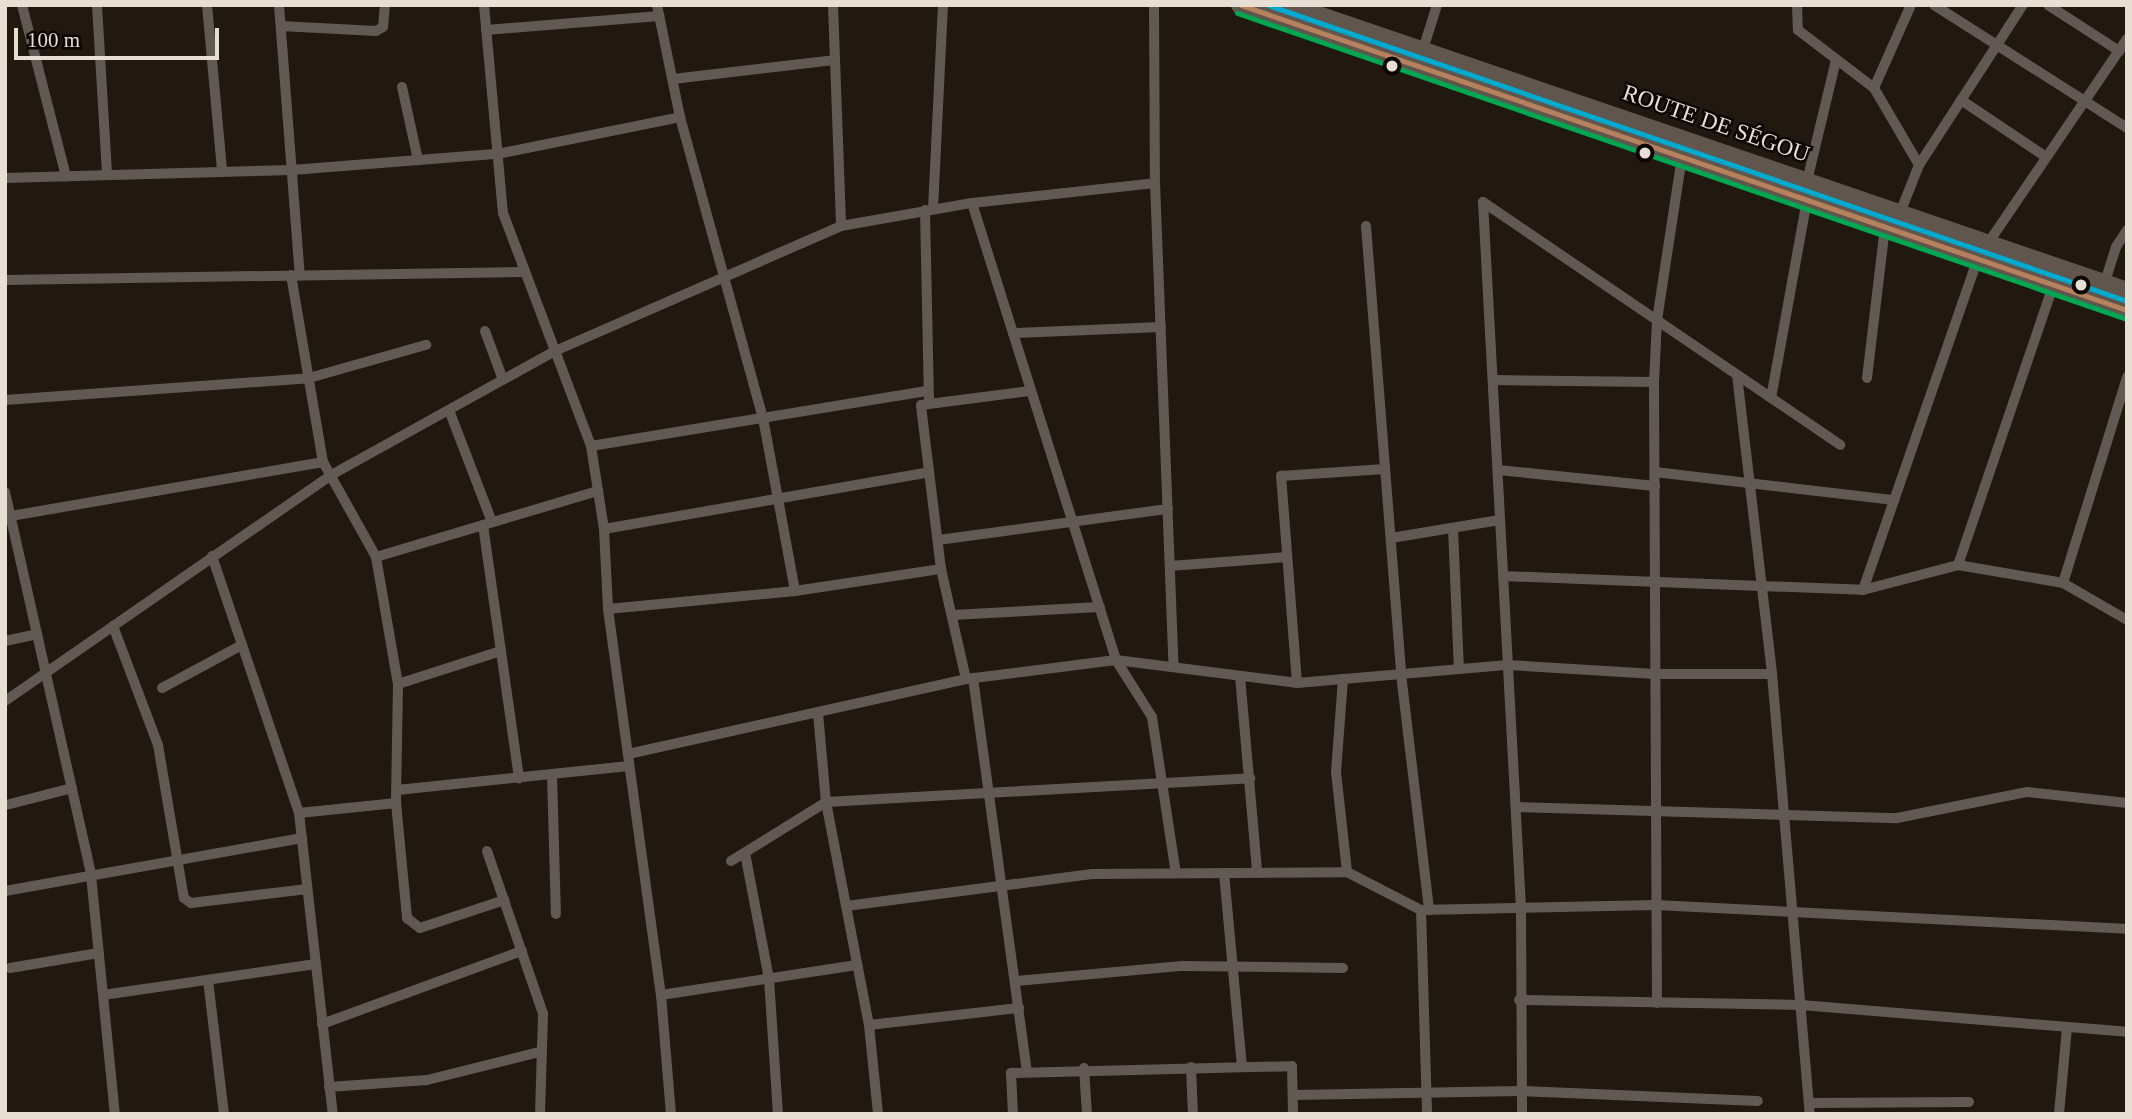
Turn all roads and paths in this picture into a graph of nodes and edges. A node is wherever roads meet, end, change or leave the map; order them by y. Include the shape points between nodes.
1 (22, 5) edge
2 (97, 5) edge
3 (207, 5) edge
4 (279, 5) edge
5 (385, 5) edge
6 (484, 5) edge
7 (833, 5) edge
8 (943, 5) edge
9 (1154, 5) edge
10 (1240, 5) edge
11 (1289, 5) edge
12 (1437, 5) edge
13 (1797, 5) edge
14 (1911, 5) edge
15 (1934, 5) edge
16 (2024, 5) edge
17 (2048, 5) edge
18 (658, 11) edge
19 (281, 26) junction
20 (486, 30) junction
21 (2127, 39) edge
22 (1997, 46) junction
23 (2119, 51) junction
24 (1420, 58) junction
25 (834, 60) junction
26 (1836, 60) junction
27 (673, 79) junction
28 (402, 87) dead end
29 (1874, 88) junction
30 (1961, 100) junction
31 (2085, 101) junction
32 (680, 117) junction
33 (2127, 128) edge
34 (498, 154) junction
35 (1682, 156) junction
36 (2046, 157) junction
37 (418, 160) junction
38 (1919, 165) junction
39 (222, 170) junction
40 (292, 170) junction
41 (107, 175) junction
42 (66, 176) junction
43 (5, 178) edge
44 (1155, 183) junction
45 (1807, 190) junction
46 (972, 203) junction
47 (929, 209) junction
48 (1900, 213) junction
49 (841, 226) junction
50 (1366, 226) dead end
51 (1885, 226) junction
52 (2127, 230) edge
53 (1988, 243) junction
54 (1978, 258) junction
55 (2059, 267) junction
56 (522, 271) junction
57 (295, 275) junction
58 (723, 277) junction
59 (5, 280) edge
60 (2105, 283) junction
61 (2053, 285) junction
62 (2127, 291) edge
63 (2100, 301) junction
64 (2127, 310) edge
65 (1657, 320) junction
66 (1161, 327) junction
67 (485, 331) dead end
68 (1013, 333) junction
69 (426, 345) dead end
70 (555, 351) junction
71 (1737, 375) junction
72 (309, 377) junction
73 (1867, 377) dead end
74 (2127, 377) edge
75 (503, 380) junction
76 (1493, 380) junction
77 (1654, 382) junction
78 (928, 391) junction
79 (1031, 391) junction
80 (1771, 398) junction
81 (5, 400) edge
82 (929, 404) junction
83 (449, 410) junction
84 (763, 418) junction
85 (591, 446) junction
86 (1840, 446) dead end
87 (323, 463) junction
88 (1385, 469) junction
89 (1498, 470) junction
90 (1654, 471) junction
91 (929, 472) junction
92 (333, 474) junction
93 (1747, 480) junction
94 (1655, 486) junction
95 (598, 491) junction
96 (5, 492) edge
97 (774, 497) junction
98 (1894, 500) junction
99 (1168, 509) junction
100 (8, 516) edge
101 (1500, 520) junction
102 (1073, 522) junction
103 (488, 524) junction
104 (1452, 528) junction
105 (604, 529) junction
106 (1391, 538) junction
107 (937, 540) junction
108 (212, 556) junction
109 (376, 557) junction
110 (1287, 557) junction
111 (1958, 565) junction
112 (1170, 566) junction
113 (941, 569) junction
114 (1503, 576) junction
115 (1655, 582) junction
116 (2063, 583) junction
117 (1762, 586) junction
118 (1863, 590) junction
119 (795, 591) junction
120 (1100, 607) junction
121 (608, 608) junction
122 (951, 615) junction
123 (2127, 620) edge
124 (113, 626) junction
125 (37, 634) junction
126 (5, 640) edge
127 (242, 645) junction
128 (501, 651) junction
129 (1116, 660) junction
130 (1508, 665) junction
131 (1174, 667) junction
132 (1459, 670) junction
133 (46, 672) junction
134 (1401, 674) junction
135 (1655, 674) junction
136 (1772, 674) junction
137 (1240, 676) junction
138 (970, 679) junction
139 (1343, 680) junction
140 (1297, 683) junction
141 (398, 684) junction
142 (162, 688) dead end
143 (5, 701) edge
144 (818, 713) junction
145 (628, 754) junction
146 (629, 766) junction
147 (552, 774) junction
148 (520, 778) junction
149 (1250, 778) junction
150 (1163, 785) junction
151 (72, 788) junction
152 (397, 790) junction
153 (991, 793) junction
154 (826, 802) junction
155 (397, 803) junction
156 (2127, 803) edge
157 (6, 805) edge
158 (1516, 807) junction
159 (1656, 809) junction
160 (1784, 812) junction
161 (299, 813) junction
162 (302, 838) junction
163 (488, 851) dead end
164 (745, 853) junction
165 (176, 858) junction
166 (731, 861) dead end
167 (1256, 872) junction
168 (1347, 872) junction
169 (1176, 873) junction
170 (1224, 873) junction
171 (92, 875) junction
172 (1003, 885) junction
173 (307, 888) junction
174 (5, 891) edge
175 (504, 900) junction
176 (1656, 905) junction
177 (846, 906) junction
178 (1521, 908) junction
179 (1425, 910) junction
180 (1793, 912) junction
181 (556, 914) dead end
182 (2127, 929) edge
183 (522, 951) junction
184 (99, 953) junction
185 (316, 964) junction
186 (858, 965) junction
187 (1233, 966) junction
188 (10, 968) dead end
189 (1343, 968) dead end
190 (769, 979) junction
191 (208, 980) junction
192 (1016, 981) junction
193 (103, 995) junction
194 (661, 995) junction
195 (1519, 1000) junction
196 (1657, 1003) junction
197 (1801, 1005) junction
198 (1019, 1008) junction
199 (322, 1024) junction
200 (869, 1025) junction
201 (2067, 1027) junction
202 (2127, 1032) edge
203 (539, 1052) junction
204 (1242, 1066) junction
205 (1191, 1067) junction
206 (1084, 1068) junction
207 (1027, 1072) junction
208 (329, 1087) junction
209 (1521, 1091) junction
210 (1426, 1094) junction
211 (1293, 1095) junction
212 (1758, 1101) dead end
213 (1969, 1102) dead end
214 (1810, 1108) edge
215 (115, 1114) edge
216 (224, 1114) edge
217 (333, 1114) edge
218 (540, 1114) edge
219 (671, 1114) edge
220 (778, 1114) edge
221 (878, 1114) edge
222 (1013, 1114) edge
223 (1087, 1114) edge
224 (1193, 1114) edge
225 (1293, 1114) edge
226 (1427, 1114) edge
227 (1522, 1114) edge
228 (2059, 1114) edge

1 - 42 street
2 - 41 street
3 - 39 street
4 - 19 street
5 - 19 street via 383,27 376,31
6 - 20 street
7 - 25 street
8 - 47 street
9 - 44 street
10 - 24 highway, ROUTE DE SÉGOU
11 - 24 highway, ROUTE DE SÉGOU
12 - 24 street
13 - 26 street via 1798,30
14 - 29 street
15 - 22 street
16 - 22 street
17 - 23 street
18 - 20 street
18 - 27 street
19 - 40 street
20 - 34 street
21 - 23 street
22 - 30 street
22 - 31 street
23 - 31 street
24 - 35 highway, ROUTE DE SÉGOU
24 - 45 highway, ROUTE DE SÉGOU
25 - 27 street
25 - 49 street
26 - 29 street
26 - 45 street
27 - 32 street
28 - 37 street
29 - 38 street
30 - 36 street
30 - 38 street
31 - 33 street
31 - 36 street
32 - 34 street
32 - 58 street
34 - 37 street
34 - 56 street via 503,213
35 - 45 highway, ROUTE DE SÉGOU
35 - 65 street
36 - 53 street
37 - 40 street
38 - 48 street
39 - 40 street
39 - 41 street
40 - 57 street
41 - 42 street
42 - 43 street
44 - 46 street
44 - 66 street
45 - 48 highway, ROUTE DE SÉGOU
45 - 51 highway, ROUTE DE SÉGOU
45 - 80 street
46 - 47 street
46 - 68 street
47 - 49 street
47 - 78 street
48 - 53 highway, ROUTE DE SÉGOU
49 - 58 street
50 - 88 street
51 - 54 highway, ROUTE DE SÉGOU
51 - 73 street
52 - 60 street via 2116,247
53 - 54 street
53 - 55 highway, ROUTE DE SÉGOU
54 - 61 highway, ROUTE DE SÉGOU
54 - 98 street
55 - 60 highway, ROUTE DE SÉGOU
55 - 61 street
56 - 57 street
56 - 70 street
57 - 59 street
57 - 72 street
58 - 70 street
58 - 84 street
60 - 62 highway, ROUTE DE SÉGOU
60 - 63 street
61 - 63 highway, ROUTE DE SÉGOU
61 - 111 street
63 - 64 highway, ROUTE DE SÉGOU
65 - 71 street
65 - 76 street via 1483,202
65 - 77 street
66 - 68 street
66 - 99 street
67 - 75 street
68 - 79 street
69 - 72 street
70 - 75 street
70 - 85 street
71 - 80 street
71 - 93 street
72 - 81 street
72 - 87 street
74 - 116 street
75 - 83 street
76 - 77 street
76 - 89 street
77 - 90 street
78 - 82 street
78 - 84 street
79 - 82 street
79 - 102 street
80 - 86 street
82 - 91 street via 921,405
83 - 92 street
83 - 103 street
84 - 85 street
84 - 97 street
85 - 95 street
87 - 92 street
87 - 100 street
88 - 106 street
88 - 110 street via 1280,476
89 - 94 street
89 - 101 street
90 - 93 street
90 - 94 street
91 - 97 street
91 - 107 street
92 - 108 street
92 - 109 street
93 - 98 street
93 - 117 street
94 - 115 street
95 - 103 street
95 - 105 street
96 - 100 street
97 - 105 street
97 - 119 street
98 - 118 street
99 - 102 street
99 - 112 street
100 - 125 street
101 - 104 street
101 - 114 street
102 - 107 street
102 - 120 street
103 - 109 street
103 - 128 street
104 - 106 street
104 - 132 street
105 - 121 street
106 - 134 street
107 - 113 street
108 - 124 street
108 - 127 street
109 - 141 street
110 - 112 street
110 - 140 street
111 - 116 street
111 - 118 street
112 - 131 street
113 - 119 street
113 - 122 street
114 - 115 street
114 - 130 street
115 - 117 street
115 - 135 street
116 - 123 street
117 - 118 street
117 - 136 street
119 - 121 street
120 - 122 street
120 - 129 street
121 - 145 street
122 - 138 street
124 - 133 street
124 - 165 street via 158,745
125 - 126 street
125 - 133 street
127 - 142 street
127 - 161 street
128 - 141 street
128 - 148 street
129 - 131 street
129 - 138 street
129 - 150 street via 1152,718
130 - 132 street
130 - 135 street
130 - 158 street
131 - 137 street
132 - 134 street
133 - 143 street
133 - 151 street
134 - 139 street
134 - 179 street
135 - 136 street
135 - 159 street
136 - 160 street
137 - 140 street
137 - 149 street
138 - 144 street
138 - 153 street
139 - 140 street
139 - 168 street via 1336,772
141 - 152 street
144 - 145 street
144 - 154 street
145 - 146 street
146 - 147 street
146 - 194 street
147 - 148 street
147 - 181 street
148 - 152 street
149 - 150 street
149 - 167 street
150 - 153 street
150 - 169 street
151 - 157 street
151 - 171 street
152 - 155 street
153 - 154 street
153 - 172 street
154 - 164 street
154 - 177 street
155 - 161 street
155 - 175 street via 411,925 420,928
156 - 160 street via 2027,792 1897,818
158 - 159 street
158 - 178 street
159 - 160 street
159 - 176 street
160 - 180 street
161 - 162 street
162 - 165 street
162 - 173 street
163 - 175 street
164 - 166 street
164 - 190 street
165 - 171 street
165 - 173 street via 180,888 191,902
167 - 168 street
167 - 170 street
168 - 179 street
169 - 170 street
169 - 172 street via 1092,874
170 - 187 street
171 - 174 street
171 - 184 street
172 - 177 street
172 - 192 street
173 - 185 street
175 - 183 street
176 - 178 street
176 - 180 street
176 - 196 street
177 - 186 street
178 - 179 street
178 - 195 street
179 - 210 street
180 - 182 street
180 - 197 street
183 - 199 street
183 - 203 street via 543,1014
184 - 188 street
184 - 193 street
185 - 191 street
185 - 199 street
186 - 190 street
186 - 200 street
187 - 189 street
187 - 192 street via 1182,966
187 - 204 street
190 - 194 street
190 - 220 street
191 - 193 street
191 - 216 street
192 - 198 street
193 - 215 street
194 - 219 street
195 - 196 street
195 - 209 street
196 - 197 street
197 - 201 street
197 - 214 street
198 - 200 street
198 - 207 street
199 - 208 street
200 - 221 street
201 - 202 street
201 - 228 street
203 - 208 street via 427,1080
203 - 218 street
204 - 205 street
204 - 211 street via 1292,1066
205 - 206 street
205 - 224 street
206 - 207 street
206 - 223 street
207 - 222 street via 1011,1073
208 - 217 street
209 - 210 street
209 - 212 street
209 - 227 street
210 - 211 street
210 - 226 street
211 - 225 street
213 - 214 street

